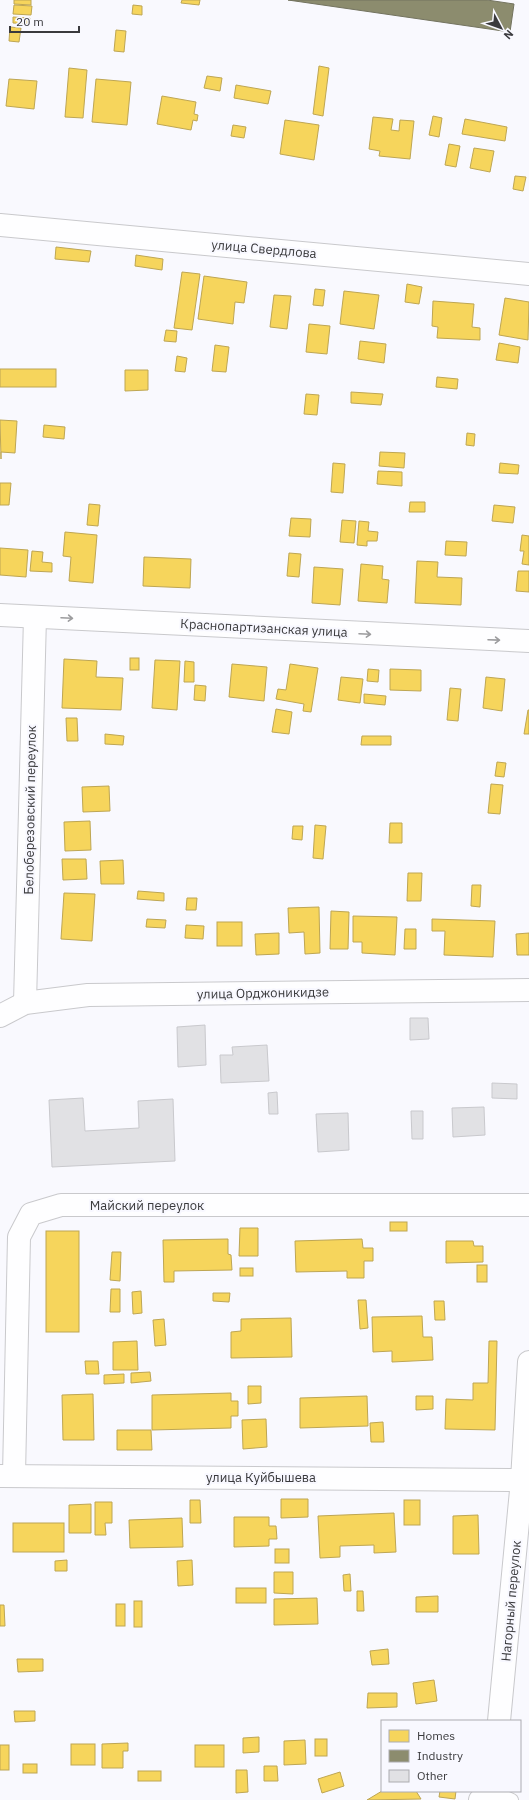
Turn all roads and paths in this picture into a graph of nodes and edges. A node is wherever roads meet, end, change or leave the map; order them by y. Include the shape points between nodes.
1 (0, 225) edge
2 (529, 274) edge
3 (0, 615) edge
4 (35, 617) junction
5 (529, 641) edge
6 (529, 990) edge
7 (25, 1003) junction
8 (0, 1016) edge
9 (529, 1204) edge
10 (529, 1362) edge
11 (7, 1476) edge
12 (522, 1480) junction
13 (499, 1720) edge
14 (492, 1792) edge
15 (495, 1792) edge
16 (480, 1800) edge
17 (512, 1800) edge

1 - 2 street, улица Свердлова
3 - 4 street, Краснопартизанская улица
4 -> 5 street, Краснопартизанская улица
4 - 7 street, Белоберезовский переулок
6 - 7 street, улица Орджоникидзе via 88,994
7 - 8 street, улица Орджоникидзе
9 - 11 street, Майский переулок via 61,1205 31,1214 20,1237
10 - 12 street, Нагорный переулок
11 - 12 street, улица Куйбышева
12 - 13 street, Нагорный переулок
14 - 16 street
15 - 17 lane

